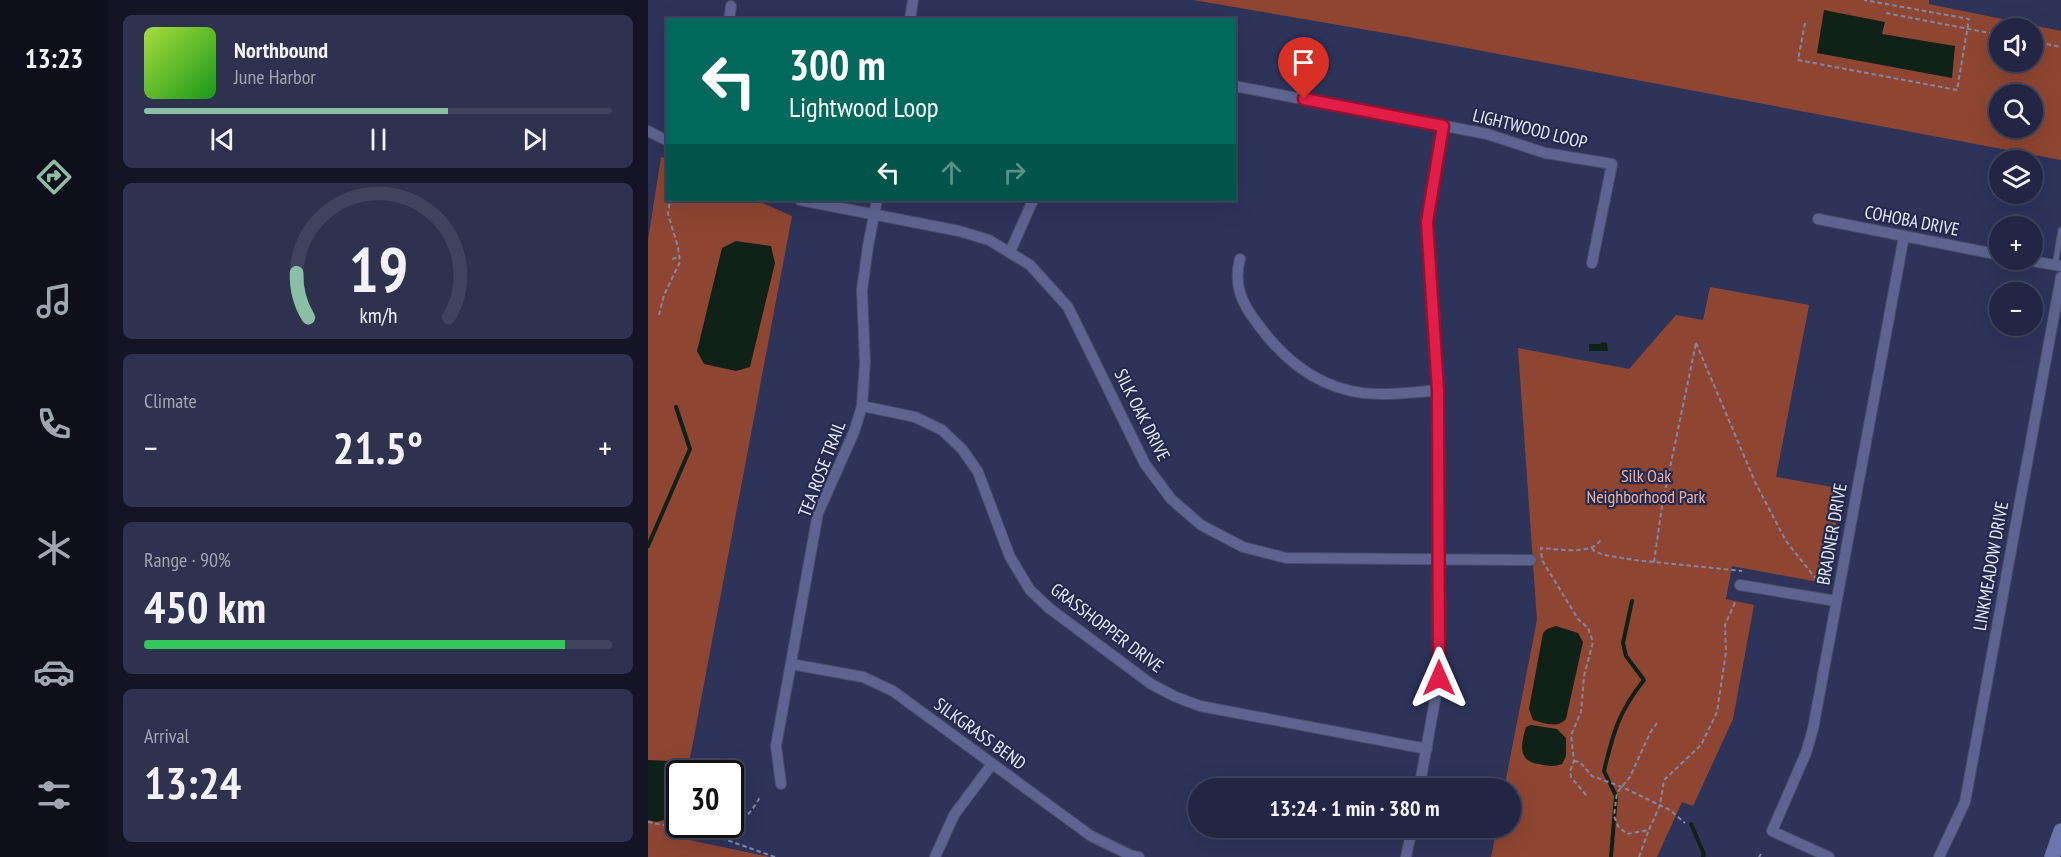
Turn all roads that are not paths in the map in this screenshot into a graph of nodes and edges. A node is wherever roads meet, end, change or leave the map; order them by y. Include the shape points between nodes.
1 (913, 0) edge
2 (732, 6) dead end
3 (729, 18) edge
4 (910, 18) edge
5 (1236, 86) edge
6 (1443, 126) junction
7 (648, 131) edge
8 (666, 140) edge
9 (805, 201) edge
10 (877, 201) edge
11 (1033, 201) edge
12 (874, 215) junction
13 (1818, 219) dead end
14 (2061, 230) edge
15 (1904, 236) junction
16 (1010, 252) junction
17 (1989, 253) edge
18 (1240, 260) dead end
19 (1592, 263) dead end
20 (2043, 263) edge
21 (2058, 266) edge
22 (2061, 277) edge
23 (1438, 390) junction
24 (862, 406) junction
25 (1439, 560) junction
26 (1531, 560) dead end
27 (1740, 585) dead end
28 (1836, 601) junction
29 (791, 664) junction
30 (1427, 749) junction
31 (992, 764) junction
32 (1421, 778) edge
33 (781, 784) dead end
34 (2061, 831) edge
35 (1410, 838) edge
36 (935, 857) edge
37 (1139, 857) edge
38 (1406, 857) edge
39 (1829, 857) edge
40 (1939, 857) edge
41 (2052, 857) edge

1 - 4 street
2 - 3 street
5 - 6 street, LIGHTWOOD LOOP
6 - 19 street, LIGHTWOOD LOOP via 1487,134 1545,153 1612,164
6 - 23 street via 1427,222
7 - 8 street
9 - 12 street, SILK OAK DRIVE
10 - 12 street, TEA ROSE TRAIL
11 - 16 street
12 - 16 street, SILK OAK DRIVE via 959,231 989,240
12 - 24 street, TEA ROSE TRAIL via 862,290
13 - 15 street, COHOBA DRIVE
14 - 21 lane
15 - 17 street, COHOBA DRIVE
15 - 28 street, BRADNER DRIVE
16 - 25 street, SILK OAK DRIVE via 1030,265 1068,307 1145,464 1171,499 1201,525 1243,547 1286,558
18 - 23 street via 1237,280 1247,308 1288,360 1305,372 1335,386 1381,394
20 - 21 street
22 - 40 street, LINKMEADOW DRIVE via 1965,802
23 - 25 street
24 - 29 street, TEA ROSE TRAIL via 818,513
24 - 30 street, GRASSHOPPER DRIVE via 915,417 942,430 962,449 978,472 1010,557 1030,590 1151,684 1200,706
25 - 26 street, SILK OAK DRIVE
25 - 30 street via 1439,678
27 - 28 street
28 - 39 street, BRADNER DRIVE via 1810,741 1772,831
29 - 31 street, SILKGRASS BEND via 863,677 893,691
29 - 33 street, TEA ROSE TRAIL via 776,746
30 - 32 street
31 - 36 street via 954,815
31 - 37 street, SILKGRASS BEND via 1091,836
34 - 41 main road
35 - 38 street

